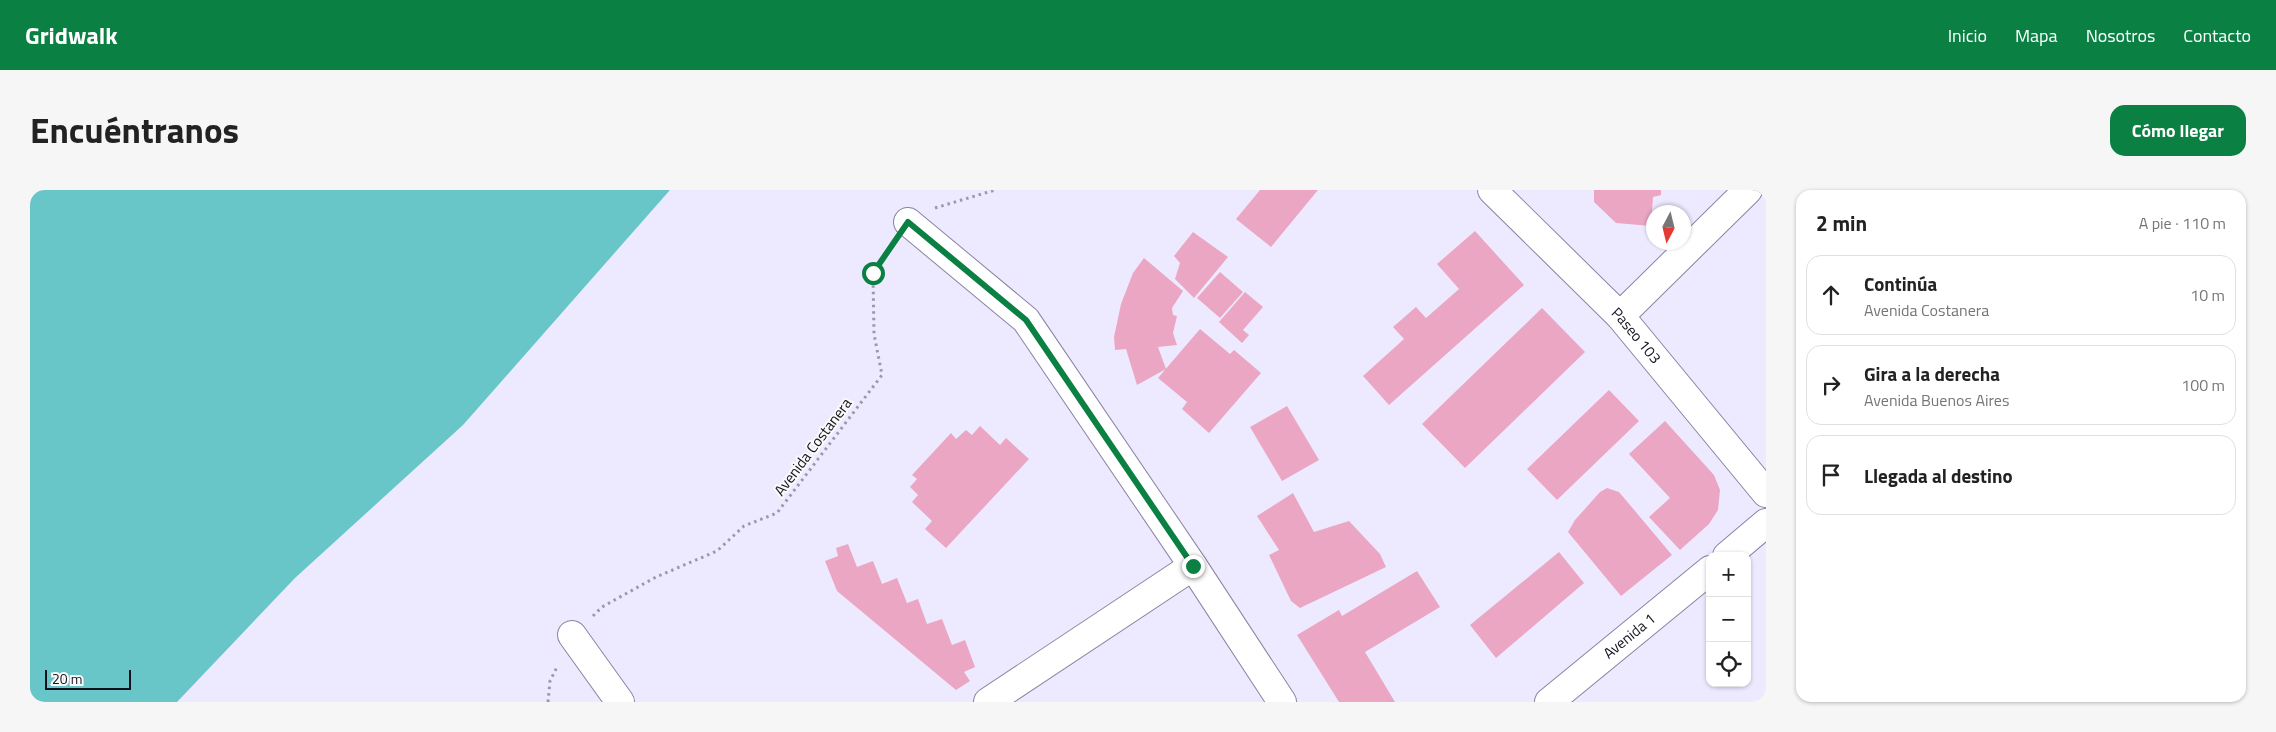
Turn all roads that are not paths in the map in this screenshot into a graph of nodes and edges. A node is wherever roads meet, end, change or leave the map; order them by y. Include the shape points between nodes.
1 (1492, 190) edge
2 (1748, 190) edge
3 (908, 222) road end
4 (1620, 316) junction
5 (1766, 493) edge
6 (1766, 523) edge
7 (1731, 552) edge
8 (1193, 566) junction
9 (1706, 573) edge
10 (572, 635) road end
11 (620, 702) edge
12 (988, 702) edge
13 (1282, 702) edge
14 (1549, 702) edge

1 - 4 street, Paseo 103
2 - 4 street
3 - 8 street via 1026,320
4 - 5 street, Paseo 103
6 - 7 street
8 - 12 street
8 - 13 street
9 - 14 street, Avenida 1
10 - 11 street

